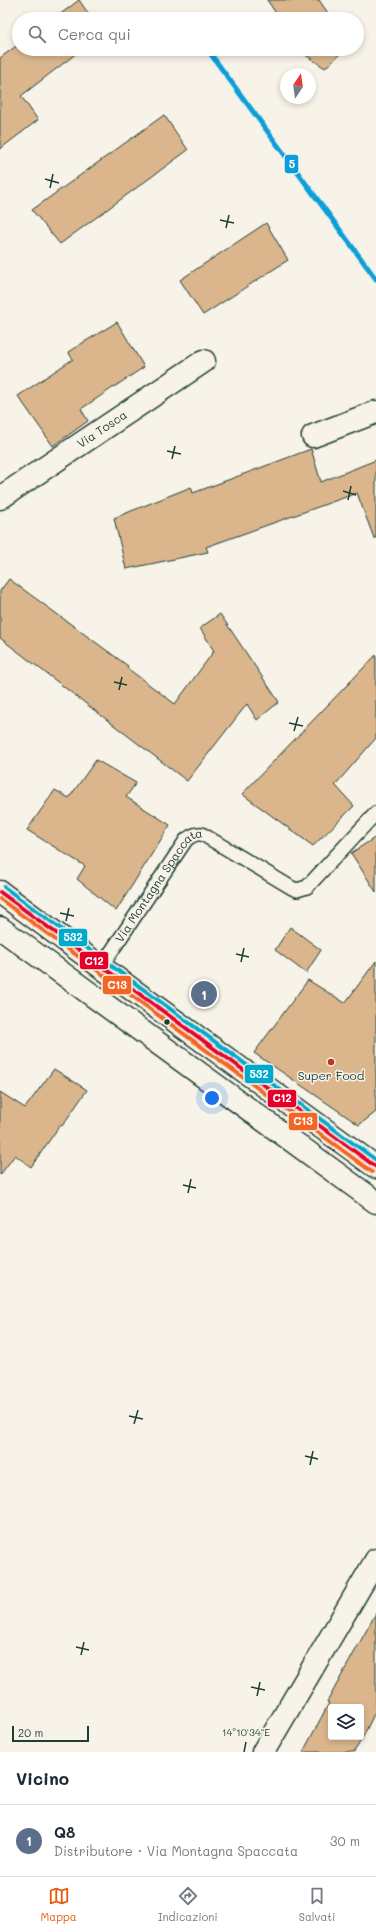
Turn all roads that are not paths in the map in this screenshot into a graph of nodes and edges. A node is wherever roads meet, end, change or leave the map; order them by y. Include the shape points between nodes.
1 (204, 361) dead end
2 (376, 412) edge
3 (313, 436) dead end
4 (0, 498) edge
5 (376, 813) edge
6 (0, 892) edge
7 (0, 928) edge
8 (101, 967) junction
9 (376, 1167) edge
10 (376, 1202) edge
11 (376, 1560) edge
12 (263, 1752) edge

1 - 4 main road, Via Tosca
2 - 3 main road
5 - 8 lane, Via Montagna Spaccata via 302,890 292,888 202,834 190,837
6 - 8 main road
7 - 10 main road
8 - 9 main road
11 - 12 main road

